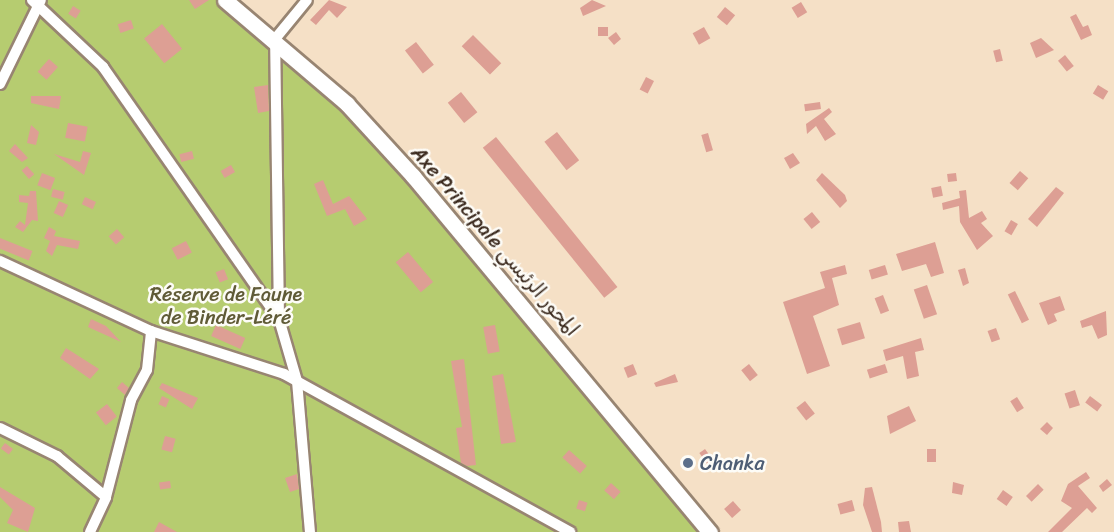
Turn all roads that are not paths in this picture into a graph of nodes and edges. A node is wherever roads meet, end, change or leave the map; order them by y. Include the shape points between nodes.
1 (225, 0) edge
2 (307, 0) edge
3 (37, 1) edge
4 (275, 39) junction
5 (0, 84) edge
6 (0, 261) edge
7 (279, 319) junction
8 (151, 331) junction
9 (297, 381) junction
10 (0, 428) edge
11 (106, 497) junction
12 (90, 532) edge
13 (310, 532) edge
14 (570, 532) edge
15 (710, 532) edge

1 - 4 main road, Axe Principale المحور الرئيسي
2 - 4 street
3 - 5 street
3 - 7 street via 103,67
4 - 7 street
4 - 15 main road, Axe Principale المحور الرئيسي via 347,104 412,176
6 - 8 street
7 - 9 street
8 - 9 street
8 - 11 street via 147,370 131,400
9 - 13 street
9 - 14 street
10 - 11 street via 57,456
11 - 12 street

